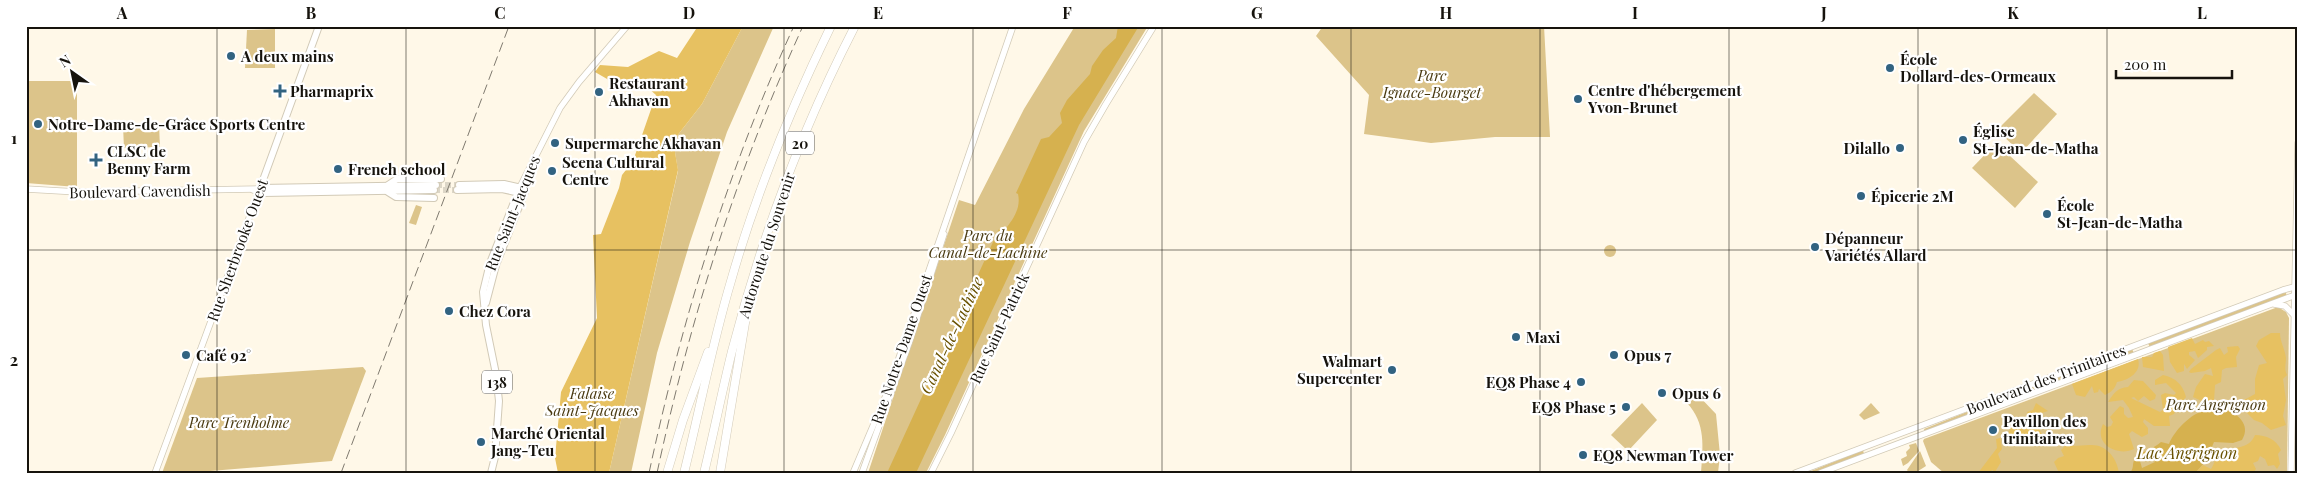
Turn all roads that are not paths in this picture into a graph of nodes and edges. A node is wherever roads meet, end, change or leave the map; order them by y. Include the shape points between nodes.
1 (320, 26) edge
2 (627, 26) edge
3 (831, 26) edge
4 (855, 26) edge
5 (1013, 26) edge
6 (1154, 26) edge
7 (2298, 143) edge
8 (441, 179) tunnel mouth
9 (458, 187) tunnel mouth
10 (388, 188) junction
11 (435, 188) tunnel mouth
12 (26, 189) edge
13 (257, 190) junction
14 (522, 191) junction
15 (434, 198) tunnel mouth
16 (946, 224) junction
17 (757, 265) junction
18 (2296, 286) edge
19 (2296, 295) edge
20 (2272, 304) junction
21 (2293, 315) junction
22 (716, 334) junction
23 (2298, 432) edge
24 (2298, 437) edge
25 (495, 459) junction
26 (155, 473) edge
27 (490, 473) edge
28 (496, 473) edge
29 (667, 473) edge
30 (684, 473) edge
31 (704, 473) edge
32 (720, 473) edge
33 (853, 473) edge
34 (862, 473) edge
35 (931, 473) edge
36 (1795, 473) edge
37 (1820, 473) edge
38 (2291, 473) edge

1 - 13 main road, Rue Sherbrooke Ouest
2 - 14 main road, Rue Saint-Jacques via 571,91 553,119
3 - 22 highway, Autoroute du Souvenir / 20 via 790,113 759,194
4 - 17 highway, Autoroute du Souvenir / 20 via 799,146
5 - 16 main road, Rue Notre-Dame Ouest
6 - 35 main road, Rue Saint-Patrick via 1084,142
7 - 18 main road
8 - 10 main road via 396,179
9 - 14 main road
10 - 11 main road, Boulevard Cavendish
10 - 13 main road, Boulevard Cavendish
10 - 15 main road via 396,197
12 - 13 main road, Boulevard Cavendish via 74,192
13 - 26 main road, Rue Sherbrooke Ouest
14 - 25 main road, Rue Saint-Jacques / 138 via 486,273 483,292 498,393
16 - 33 main road, Rue Notre-Dame Ouest via 881,409
16 - 34 main road, Rue Notre-Dame Ouest via 912,334
17 - 31 highway, Autoroute du Souvenir / 20 via 732,352
17 - 32 highway via 732,389
18 - 19 main road
18 - 36 main road, Boulevard des Trinitaires
19 - 20 main road, Boulevard des Trinitaires
19 - 21 main road
20 - 21 main road via 2285,306
20 - 37 main road, Boulevard des Trinitaires
21 - 38 main road
22 - 29 highway via 699,373
22 - 30 highway, Autoroute du Souvenir / 20
23 - 24 main road
25 - 27 main road, Rue Saint-Jacques / 138
25 - 28 main road, Rue Saint-Jacques / 138

